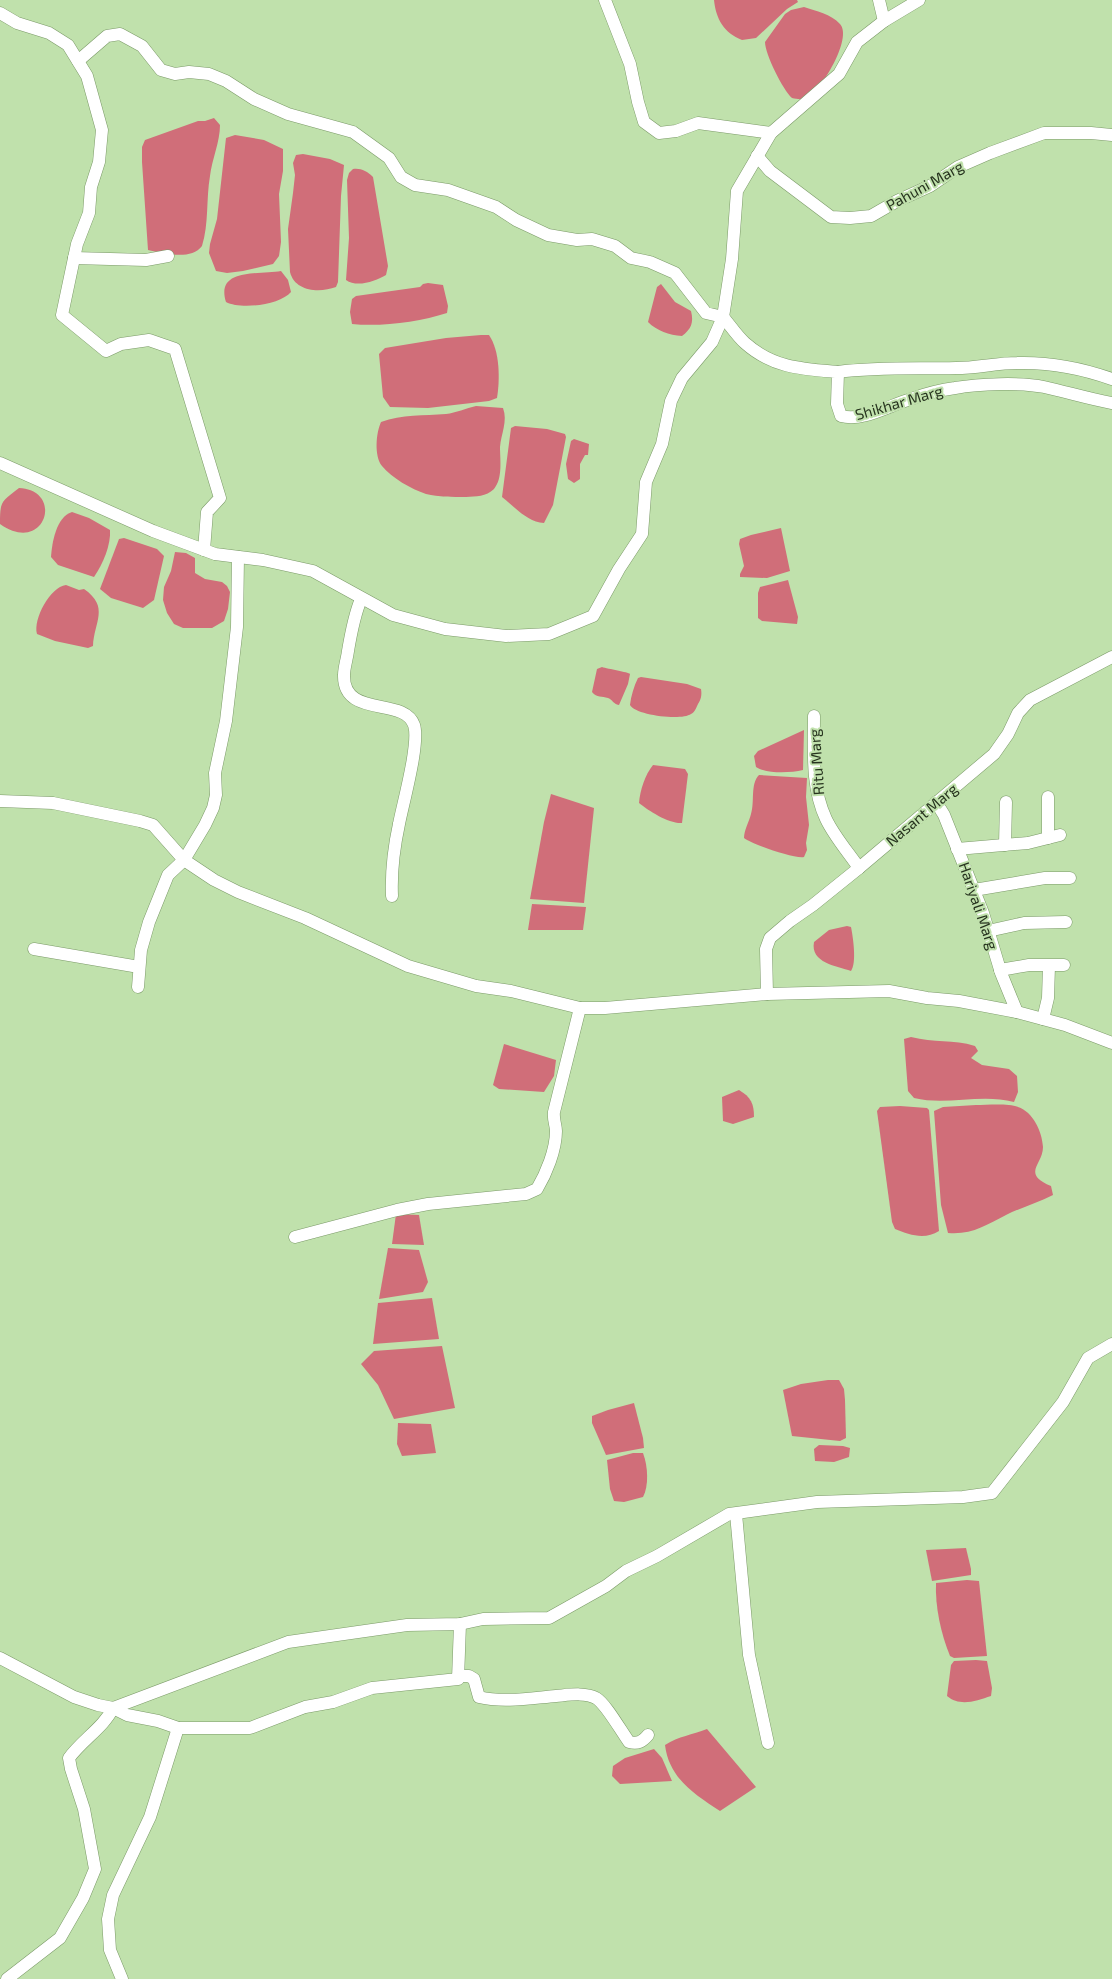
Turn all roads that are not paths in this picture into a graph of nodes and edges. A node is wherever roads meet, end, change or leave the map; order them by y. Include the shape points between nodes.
1 (605, 0) edge
2 (878, 0) edge
3 (912, 2) edge
4 (2, 19) edge
5 (884, 21) junction
6 (78, 61) junction
7 (771, 133) junction
8 (1112, 135) edge
9 (757, 156) junction
10 (168, 256) dead end
11 (74, 258) junction
12 (723, 317) junction
13 (838, 372) junction
14 (1112, 379) edge
15 (1112, 403) edge
16 (0, 463) edge
17 (204, 550) junction
18 (238, 557) junction
19 (361, 598) junction
20 (1112, 657) edge
21 (814, 716) dead end
22 (1048, 797) dead end
23 (0, 801) edge
24 (936, 802) junction
25 (1006, 802) dead end
26 (1060, 835) dead end
27 (1048, 838) junction
28 (1005, 845) junction
29 (957, 849) junction
30 (184, 860) junction
31 (859, 868) junction
32 (1070, 878) dead end
33 (974, 890) junction
34 (392, 896) dead end
35 (1066, 922) dead end
36 (988, 931) junction
37 (34, 949) dead end
38 (1064, 965) dead end
39 (1049, 966) junction
40 (139, 967) junction
41 (1000, 970) junction
42 (138, 987) dead end
43 (767, 994) junction
44 (580, 1008) junction
45 (1017, 1012) junction
46 (1043, 1020) junction
47 (1112, 1044) edge
48 (295, 1237) dead end
49 (1112, 1344) edge
50 (736, 1514) junction
51 (460, 1624) junction
52 (0, 1658) edge
53 (458, 1676) junction
54 (114, 1708) junction
55 (178, 1728) junction
56 (648, 1735) dead end
57 (768, 1743) dead end
58 (7, 1979) edge
59 (122, 1979) edge

1 - 7 street via 630,64 644,122 659,134 698,123
2 - 5 street
3 - 5 street
4 - 6 street via 49,33 68,45
5 - 7 street via 857,42 839,74
6 - 11 street via 87,76 102,130 99,162 91,187 89,213
6 - 12 street via 107,36 120,34 142,46 161,70 175,74 209,74 288,114 353,132 389,158 401,177 415,185 448,190 496,207 548,235 577,240 592,239 615,246 631,258 650,262 675,273 706,312
7 - 9 street
8 - 9 street, Pahuni Marg via 1044,133 958,167 930,186 871,216 850,218 831,218 770,171
9 - 12 street via 737,191 732,259
10 - 11 street via 146,260
11 - 17 street via 62,315 106,351 121,344 149,340 175,349 220,498 207,512
12 - 13 street via 744,342 763,358 789,367
12 - 19 street via 712,342 682,378 671,401 662,444 646,482 642,534 593,616 549,634 506,636 445,630 393,615
13 - 14 street via 874,368 958,368 1042,363 1073,367
13 - 15 street, Shikhar Marg via 837,404 841,416 846,418 956,388 1010,384 1043,387
16 - 17 street via 153,531
17 - 18 street
18 - 19 street via 313,571
18 - 30 street via 237,627 226,721 215,773 216,795 205,825
19 - 34 street via 354,616 344,676 348,691 354,698 405,714 414,724 415,738 394,855
20 - 24 street, Nasant Marg via 1030,700 1018,713 994,754
21 - 31 street, Ritu Marg via 814,762 818,797 827,820
22 - 27 street
23 - 30 street via 53,803 153,825
24 - 29 street, Hariyali Marg via 944,815
24 - 31 street, Nasant Marg
25 - 28 street
26 - 27 street
27 - 28 street
28 - 29 street
29 - 33 street, Hariyali Marg
30 - 40 street via 168,875 149,922
30 - 44 street via 238,892 305,918 408,966 476,986
31 - 43 street, Nasant Marg via 770,938 766,949
32 - 33 street via 1045,878
33 - 36 street, Hariyali Marg via 984,913
35 - 36 street via 1024,923
36 - 41 street, Hariyali Marg
37 - 40 street
38 - 39 street
39 - 41 street via 1029,965
39 - 46 street via 1048,998
40 - 42 street
41 - 45 street, Hariyali Marg
43 - 44 street
43 - 45 street via 890,991
44 - 48 street via 554,1112 556,1130 553,1150 537,1189 526,1194 428,1204
45 - 46 street
46 - 47 street via 1065,1025
49 - 50 street via 1088,1358 1063,1402 992,1493 956,1498 817,1502
50 - 51 street via 728,1514 549,1618 483,1619
50 - 57 street via 749,1655
51 - 53 street
51 - 54 street via 407,1625 288,1642
52 - 54 street via 74,1697
53 - 55 street via 416,1684 372,1688 333,1702 305,1707 250,1728
53 - 56 street via 469,1676 474,1680 479,1697 486,1699 575,1694 594,1697 603,1704 629,1742 636,1744
54 - 55 street via 127,1715 158,1720
54 - 58 street via 110,1716 69,1758 84,1809 95,1869 83,1898 60,1938
55 - 59 street via 150,1817 113,1895 108,1919 110,1950

